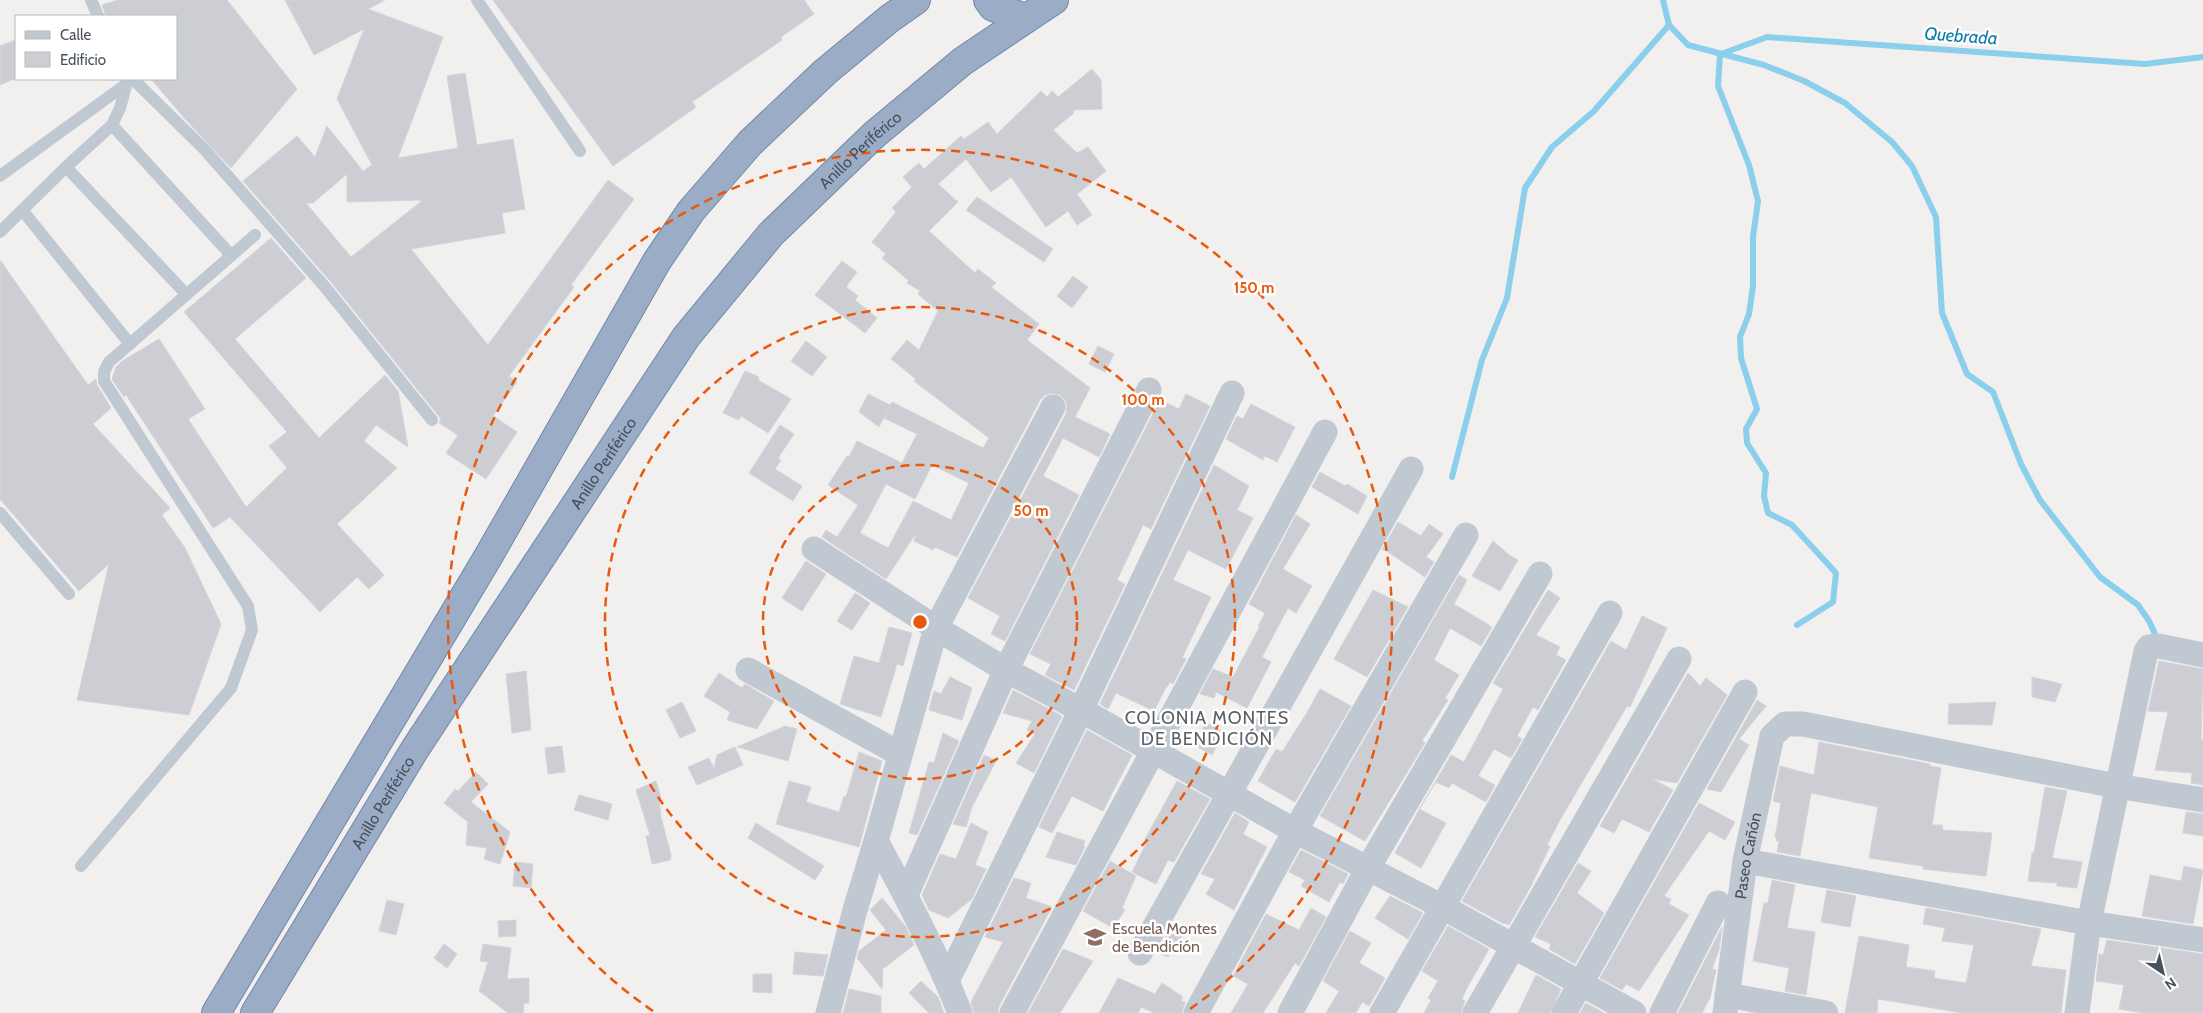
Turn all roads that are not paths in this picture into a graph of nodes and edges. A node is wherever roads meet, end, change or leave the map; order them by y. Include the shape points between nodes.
1 (92, 0) edge
2 (477, 0) edge
3 (916, 0) edge
4 (988, 0) edge
5 (1054, 0) edge
6 (98, 15) edge
7 (1026, 18) junction
8 (129, 81) edge
9 (112, 125) junction
10 (580, 151) dead end
11 (66, 167) junction
12 (0, 176) edge
13 (23, 211) junction
14 (0, 232) edge
15 (255, 235) dead end
16 (231, 255) junction
17 (186, 294) junction
18 (130, 344) junction
19 (1149, 390) dead end
20 (1232, 393) dead end
21 (1053, 407) dead end
22 (432, 420) dead end
23 (1325, 432) dead end
24 (1411, 469) dead end
25 (0, 513) edge
26 (1466, 535) dead end
27 (814, 549) dead end
28 (1540, 574) dead end
29 (69, 594) dead end
30 (1610, 613) dead end
31 (936, 628) junction
32 (2203, 655) edge
33 (1678, 659) dead end
34 (748, 670) dead end
35 (1006, 670) junction
36 (1745, 692) dead end
37 (1081, 710) junction
38 (1153, 750) junction
39 (900, 754) junction
40 (2116, 786) junction
41 (1230, 794) junction
42 (2203, 800) edge
43 (1295, 831) junction
44 (876, 841) junction
45 (1744, 861) junction
46 (81, 866) dead end
47 (1368, 868) junction
48 (906, 895) junction
49 (1718, 902) dead end
50 (1441, 906) junction
51 (2089, 923) junction
52 (2203, 940) edge
53 (1515, 946) junction
54 (1140, 953) dead end
55 (947, 981) junction
56 (1580, 984) junction
57 (1726, 1004) edge
58 (216, 1013) edge
59 (255, 1013) edge
60 (828, 1013) edge
61 (960, 1013) edge
62 (1012, 1013) edge
63 (1196, 1013) edge
64 (1290, 1013) edge
65 (1382, 1013) edge
66 (1475, 1013) edge
67 (1564, 1013) edge
68 (1634, 1013) edge
69 (1662, 1013) edge
70 (1826, 1013) edge
71 (2077, 1013) edge

1 - 6 lane
2 - 10 lane
3 - 58 highway via 825,72 750,143 691,211 657,260 488,557
4 - 7 highway via 993,7
5 - 7 highway, Anillo Periférico
7 - 59 highway, Anillo Periférico via 924,92 830,176 771,234 686,337 415,750
8 - 9 lane
8 - 12 lane
8 - 22 lane via 205,150 325,287
9 - 11 lane
9 - 16 lane
11 - 13 lane
11 - 17 lane
13 - 14 lane
13 - 18 lane
15 - 16 lane
16 - 17 lane
17 - 18 lane
18 - 46 lane via 109,362 104,381 248,606 252,630 231,688
19 - 35 street
20 - 37 street
21 - 31 street
23 - 38 street
24 - 41 street
25 - 29 lane
26 - 43 street
27 - 31 street
28 - 47 street
30 - 50 street
31 - 35 street
31 - 39 street
32 - 40 street via 2159,646 2149,646 2146,650
33 - 53 street
34 - 39 street
35 - 37 street
35 - 48 street
36 - 56 street
37 - 38 street
37 - 55 street
38 - 41 street
38 - 62 street
39 - 44 street
40 - 42 street
40 - 45 street, Paseo Cañón via 1803,724 1785,724 1772,736
40 - 51 street
41 - 43 street
41 - 54 street
43 - 47 street
43 - 63 street
44 - 48 street
44 - 60 street
45 - 51 street
45 - 57 street, Paseo Cañón
47 - 50 street
47 - 64 street
48 - 55 street
49 - 69 street
50 - 53 street
50 - 65 street
51 - 52 street
51 - 71 street
53 - 56 street
53 - 66 street
55 - 61 street
56 - 67 street
56 - 68 street
57 - 70 street

